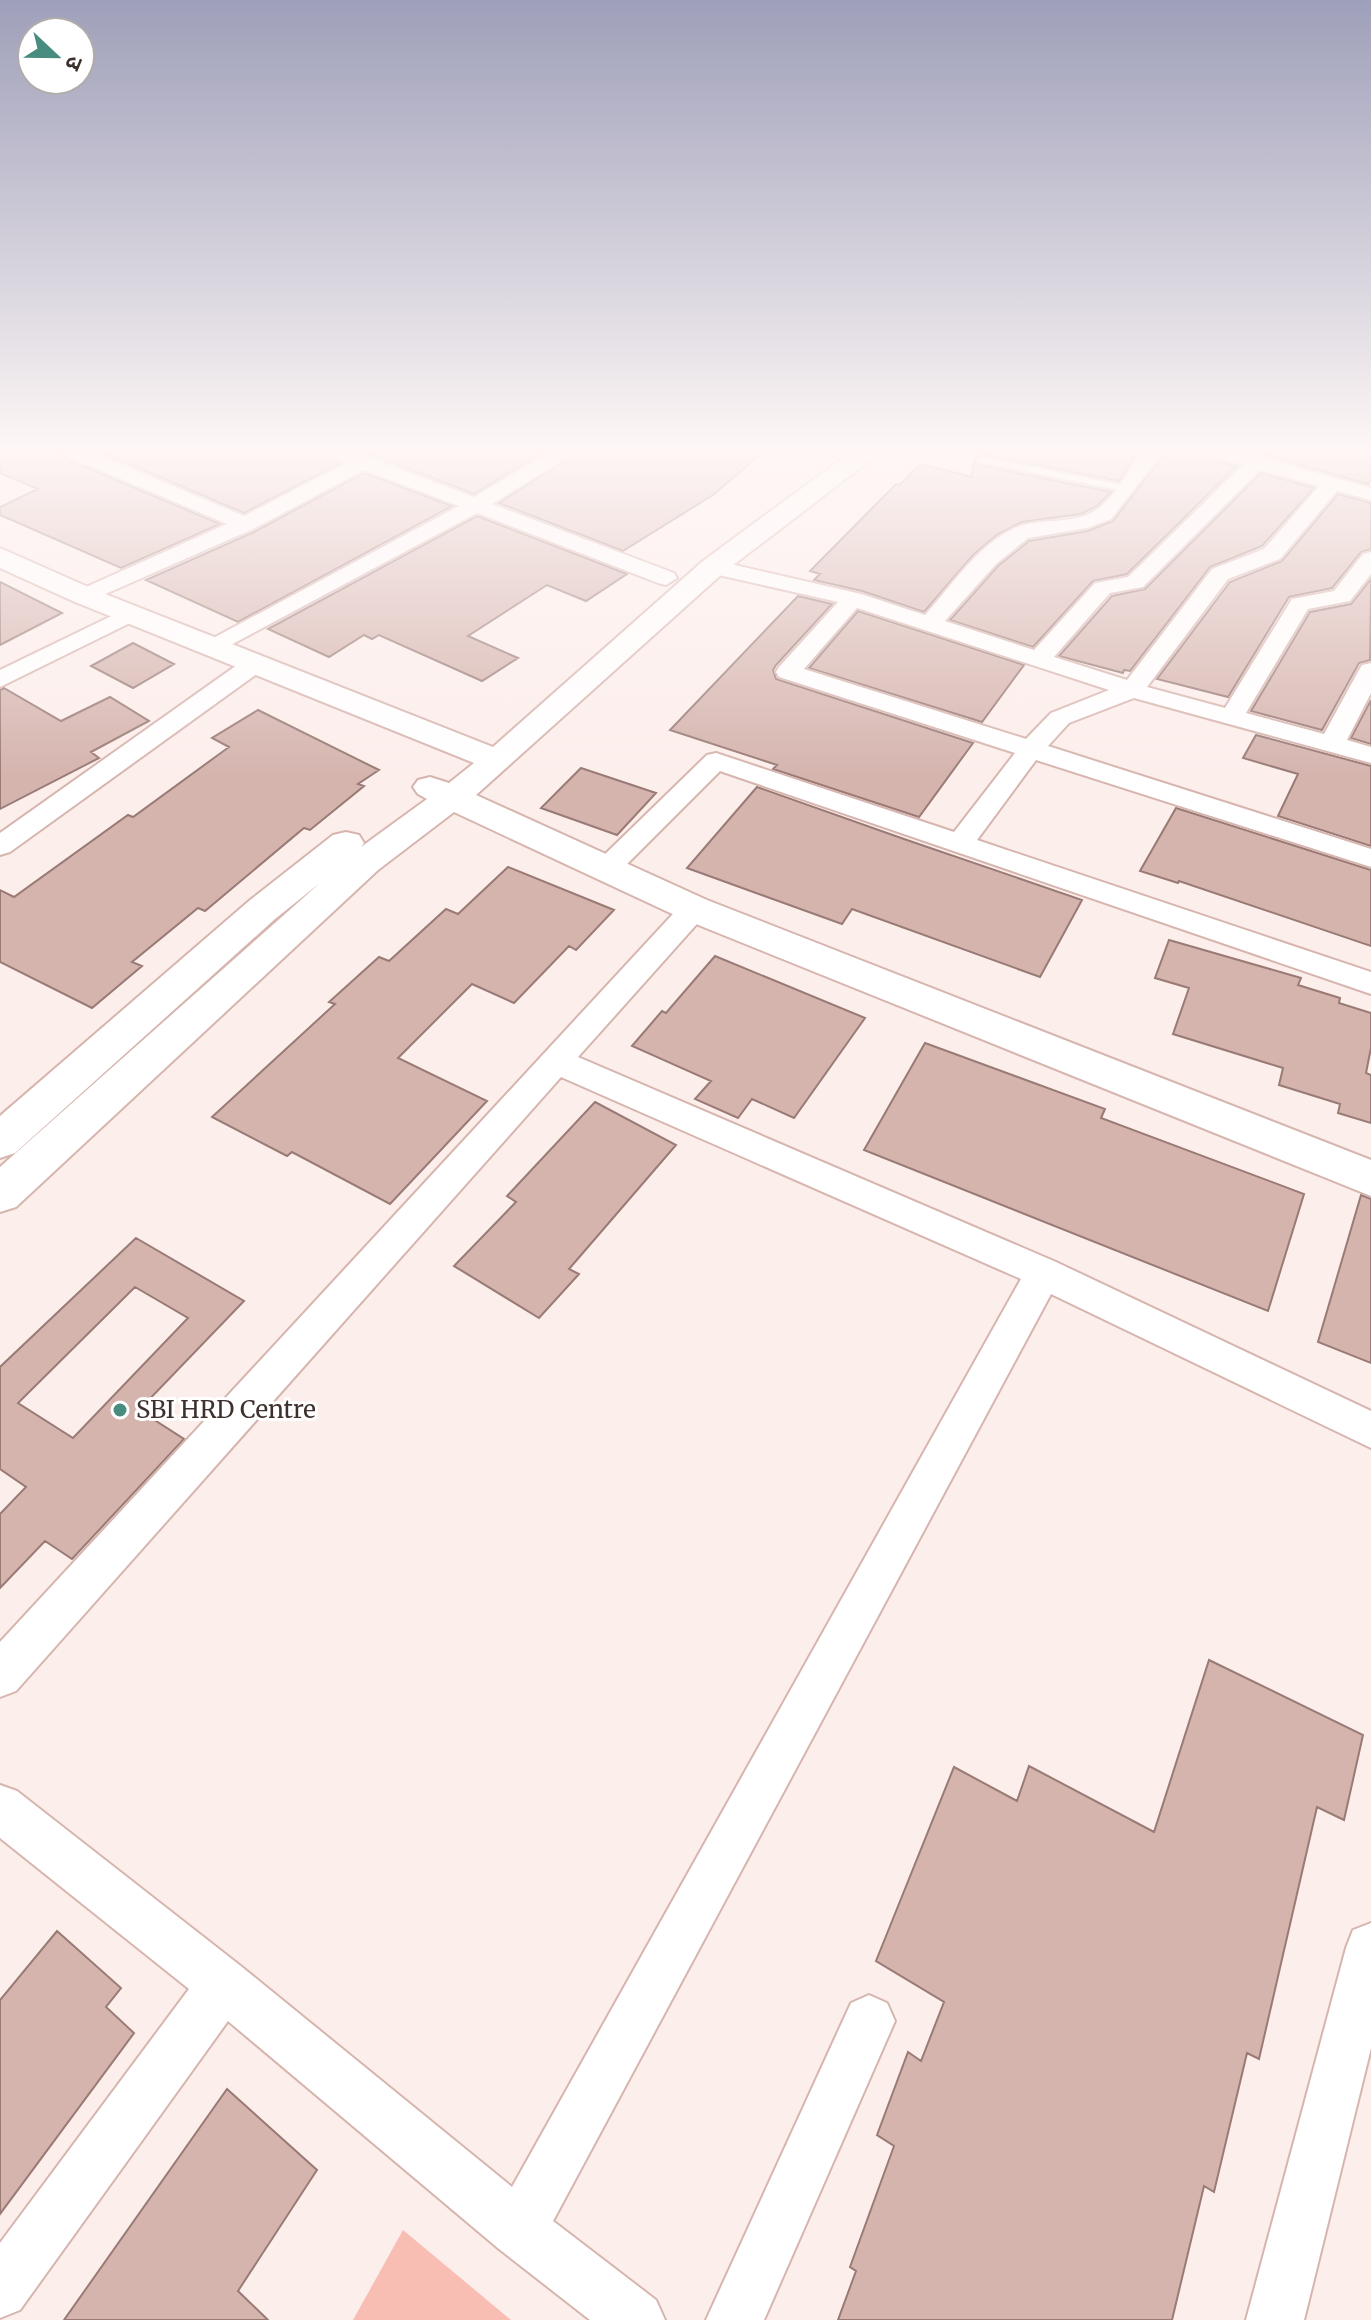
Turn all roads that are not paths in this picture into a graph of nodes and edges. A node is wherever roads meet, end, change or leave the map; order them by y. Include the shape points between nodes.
1 (7, 560) edge
2 (164, 560) edge
3 (374, 560) edge
4 (621, 560) edge
5 (689, 560) edge
6 (722, 560) edge
7 (991, 560) edge
8 (1157, 560) edge
9 (1256, 560) edge
10 (1370, 560) edge
11 (713, 567) junction
12 (666, 578) junction
13 (85, 596) junction
14 (853, 599) junction
15 (130, 614) junction
16 (929, 625) junction
17 (214, 647) junction
18 (1037, 661) junction
19 (256, 663) junction
20 (1371, 670) edge
21 (0, 680) edge
22 (1132, 690) junction
23 (1231, 718) junction
24 (1332, 744) junction
25 (1031, 749) junction
26 (480, 755) junction
27 (1371, 755) edge
28 (437, 790) junction
29 (959, 844) junction
30 (0, 846) edge
31 (1371, 858) edge
32 (605, 870) junction
33 (694, 909) junction
34 (1371, 983) edge
35 (556, 1061) junction
36 (0, 1141) edge
37 (1371, 1179) edge
38 (0, 1194) edge
39 (1043, 1273) junction
40 (1371, 1430) edge
41 (0, 1675) edge
42 (0, 1808) edge
43 (1371, 1948) edge
44 (224, 1985) junction
45 (869, 2021) dead end
46 (519, 2229) junction
47 (0, 2290) edge
48 (636, 2320) edge
49 (735, 2320) edge
50 (1275, 2320) edge

1 - 13 main road
2 - 13 street
3 - 17 street
4 - 12 street
5 - 12 main road
6 - 11 main road
7 - 16 street
8 - 18 street via 1135,582 1103,588
9 - 22 street via 1220,574
10 - 23 street via 1342,596 1300,604
11 - 14 street
11 - 26 main road
12 - 26 main road
13 - 15 main road
14 - 16 street
14 - 25 street via 788,672
15 - 17 main road
15 - 21 street
16 - 18 street
17 - 19 main road
18 - 22 street
19 - 26 main road
19 - 30 street
20 - 24 street
22 - 23 street
22 - 25 street via 1060,718
23 - 24 street
24 - 27 street
25 - 29 street
25 - 31 street
26 - 28 main road
28 - 32 main road
28 - 36 main road via 262,910
28 - 38 main road
29 - 32 street via 716,761
29 - 34 street
32 - 33 main road
33 - 35 street
33 - 37 main road
35 - 39 street
35 - 41 street
39 - 40 street
39 - 46 street
42 - 44 street
43 - 50 street
44 - 46 street
44 - 47 street
45 - 49 street
46 - 48 street

